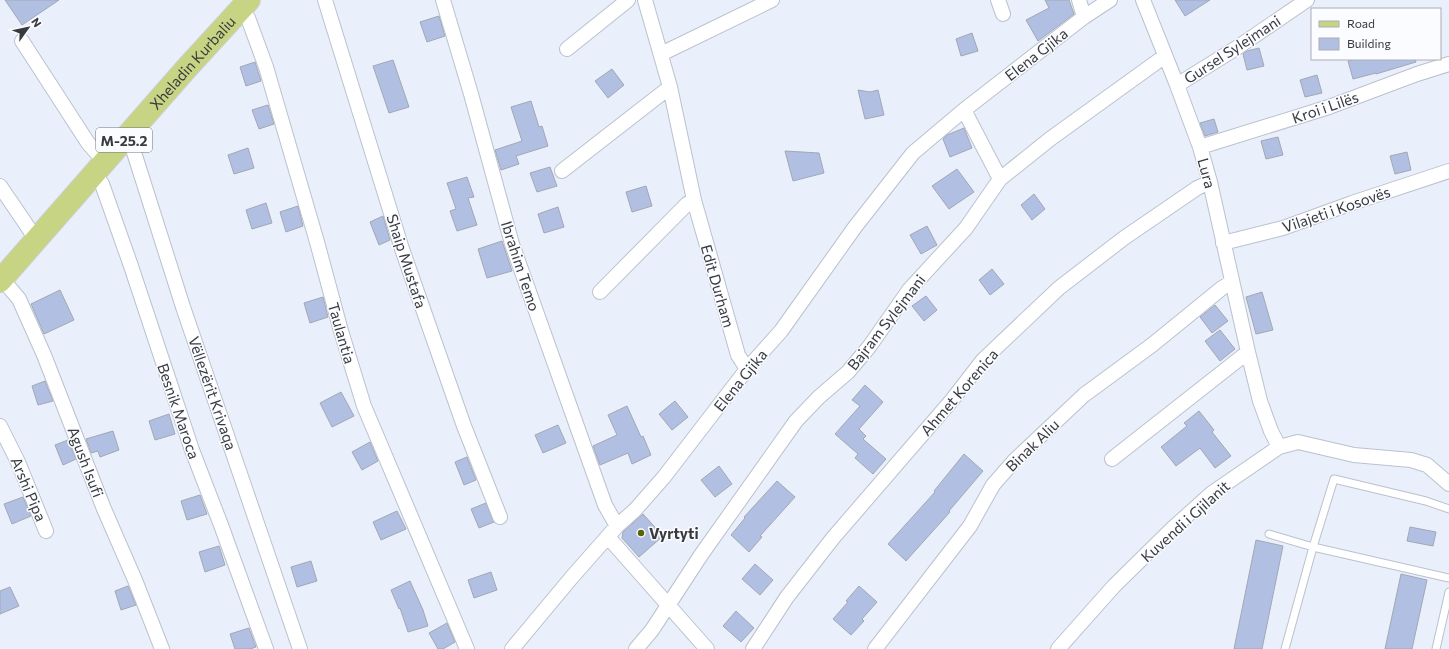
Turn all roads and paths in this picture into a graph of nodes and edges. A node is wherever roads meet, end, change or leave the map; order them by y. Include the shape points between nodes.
1 (325, 0) edge
2 (443, 0) edge
3 (628, 0) edge
4 (645, 0) edge
5 (772, 0) edge
6 (998, 0) edge
7 (1079, 0) edge
8 (1110, 0) edge
9 (1143, 0) edge
10 (1307, 0) edge
11 (245, 4) edge
12 (1003, 14) dead end
13 (1084, 17) junction
14 (22, 41) dead end
15 (567, 49) dead end
16 (661, 54) junction
17 (1165, 56) junction
18 (1449, 64) edge
19 (1177, 86) junction
20 (670, 87) junction
21 (964, 110) junction
22 (125, 138) junction
23 (1200, 147) junction
24 (100, 168) junction
25 (562, 171) dead end
26 (1449, 171) edge
27 (1000, 179) junction
28 (1210, 182) junction
29 (0, 186) edge
30 (694, 200) junction
31 (36, 239) junction
32 (1223, 243) junction
33 (1, 280) edge
34 (1232, 282) junction
35 (600, 292) dead end
36 (1248, 352) junction
37 (747, 369) junction
38 (0, 426) edge
39 (1279, 447) junction
40 (1112, 459) dead end
41 (1449, 484) edge
42 (1449, 509) edge
43 (500, 517) dead end
44 (618, 526) junction
45 (46, 531) dead end
46 (1269, 534) dead end
47 (608, 537) junction
48 (1313, 547) junction
49 (1449, 578) edge
50 (1449, 592) edge
51 (668, 605) junction
52 (162, 649) edge
53 (266, 649) edge
54 (300, 649) edge
55 (467, 649) edge
56 (512, 649) edge
57 (636, 649) edge
58 (707, 649) edge
59 (753, 649) edge
60 (875, 649) edge
61 (1058, 649) edge
62 (1285, 649) edge
63 (1436, 649) edge

1 - 43 street, Shaip Mustafa via 402,248 464,426
2 - 44 street, Ibrahim Temo via 512,244 605,504
3 - 15 street
4 - 16 street, Edit Durham
5 - 16 street
6 - 12 street
7 - 13 street
8 - 13 street, Elena Gjika
9 - 17 street, Lura
10 - 19 street, Gursel Sylejmani
11 - 22 main road, Xheladin Kurbaliu / M-25.2
11 - 55 street, Taulantia via 266,67 364,406
13 - 21 street, Elena Gjika
14 - 24 street via 88,143
16 - 20 street, Edit Durham
17 - 19 street, Lura
17 - 27 street, Bajram Sylejmani via 1050,139
18 - 23 street, Kroi i Lilës via 1329,107
19 - 23 street, Lura
20 - 25 street
20 - 30 street, Edit Durham
21 - 27 street
21 - 37 street, Elena Gjika via 913,154 855,227 781,331
22 - 24 main road, Xheladin Kurbaliu / M-25.2
22 - 54 street, Vëllezërit Krivaqa via 132,146 186,315
23 - 28 street, Lura
24 - 31 main road, Xheladin Kurbaliu / M-25.2
24 - 53 street, Besnik Maroca via 102,184 192,450
26 - 32 street, Vilajeti i Kosovës via 1283,228
27 - 51 street, Bajram Sylejmani via 966,228 909,290 848,372 818,397 796,421
28 - 32 street, Lura
28 - 59 street, Ahmet Korenica via 1197,188 1124,238 1059,288 983,360 952,400 833,538 787,597
29 - 31 street
30 - 35 street via 687,204
30 - 37 street, Edit Durham via 738,355
31 - 33 main road, Xheladin Kurbaliu / M-25.2
32 - 34 street, Lura
33 - 52 street, Agush Isufi via 19,299 44,355
34 - 36 street, Lura
34 - 60 street, Binak Aliu via 1084,395 1014,462 993,485 970,526
36 - 39 street, Lura via 1260,401
36 - 40 street
37 - 44 street, Elena Gjika via 664,477
38 - 45 street, Arshi Pipa via 18,462
39 - 41 street, Kuvendi i Gjilanit via 1298,442 1354,455 1411,460 1427,465
39 - 61 street, Kuvendi i Gjilanit via 1212,493 1173,528 1114,586
42 - 48 lane via 1334,479
44 - 47 street, Elena Gjika
46 - 48 lane
47 - 51 street
47 - 56 street, Elena Gjika
48 - 49 lane
48 - 62 lane
50 - 63 lane
51 - 57 street, Bajram Sylejmani
51 - 58 street

